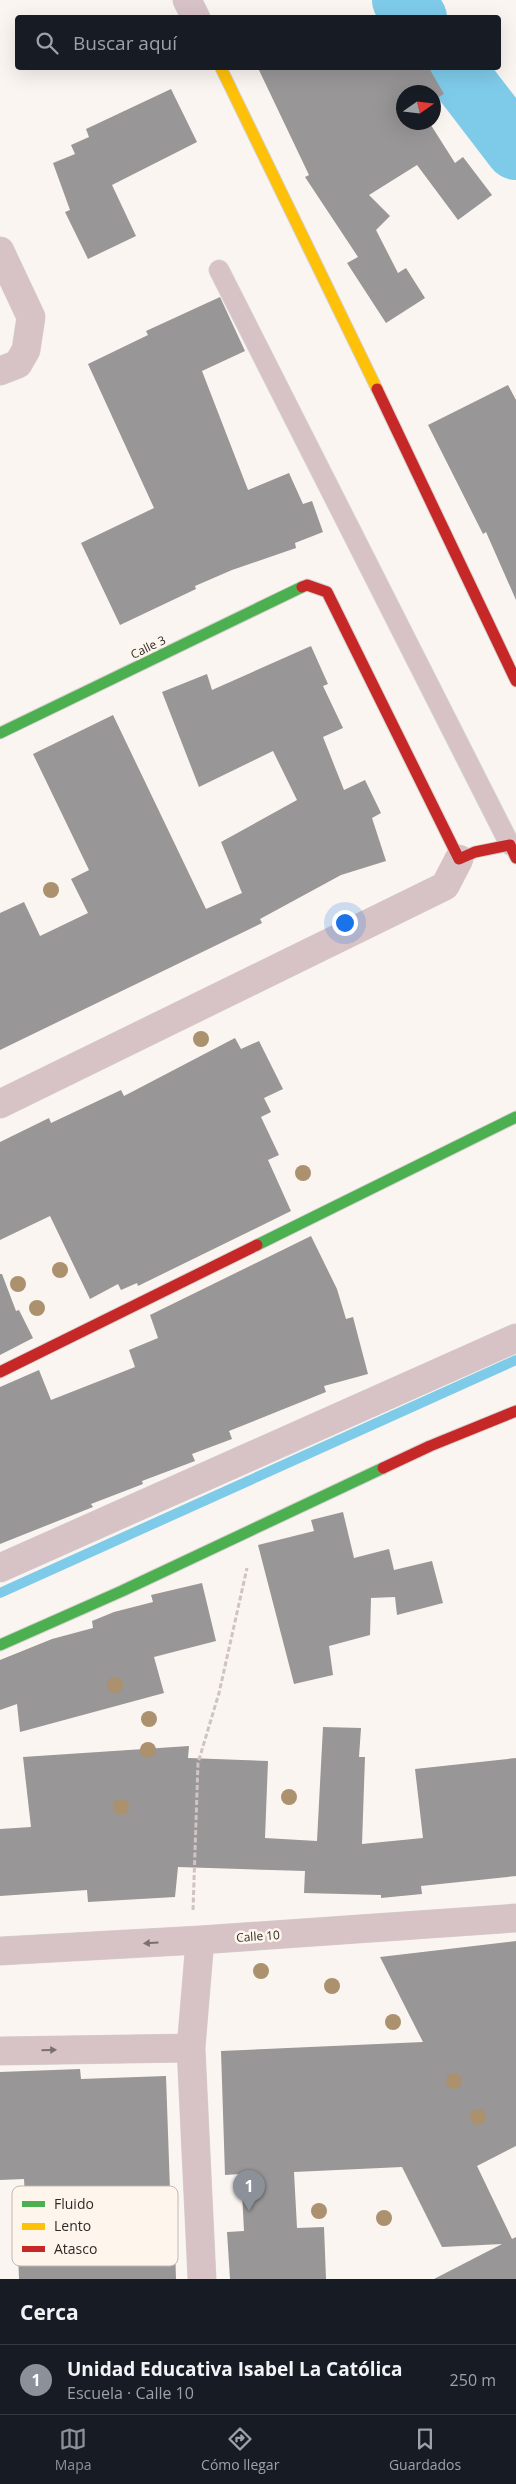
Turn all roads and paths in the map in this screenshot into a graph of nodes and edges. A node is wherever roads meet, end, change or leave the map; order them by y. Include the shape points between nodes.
1 (187, 0) edge
2 (194, 15) edge
3 (222, 70) edge
4 (0, 251) edge
5 (219, 270) dead end
6 (0, 371) edge
7 (516, 680) edge
8 (0, 733) edge
9 (513, 852) edge
10 (459, 859) junction
11 (0, 1104) edge
12 (516, 1118) edge
13 (516, 1338) edge
14 (0, 1372) edge
15 (516, 1411) edge
16 (256, 1528) junction
17 (0, 1568) edge
18 (0, 1645) edge
19 (516, 1918) edge
20 (200, 1940) junction
21 (0, 1951) edge
22 (191, 2048) junction
23 (0, 2051) edge
24 (202, 2279) edge

1 - 2 street
3 - 7 street
4 - 6 street via 31,317 26,350 18,364
5 - 9 lane
8 - 10 street, Calle 3 via 307,585 327,592
9 - 10 street via 475,852
10 - 11 street via 445,886
12 - 14 street
13 - 17 street
15 - 16 street via 430,1446
16 - 18 street
16 - 20 path via 219,1693 198,1763 192,1906
19 - 20 street, Calle 10
20 -> 21 street, Calle 10
20 - 22 street
23 -> 22 street
22 - 24 street

